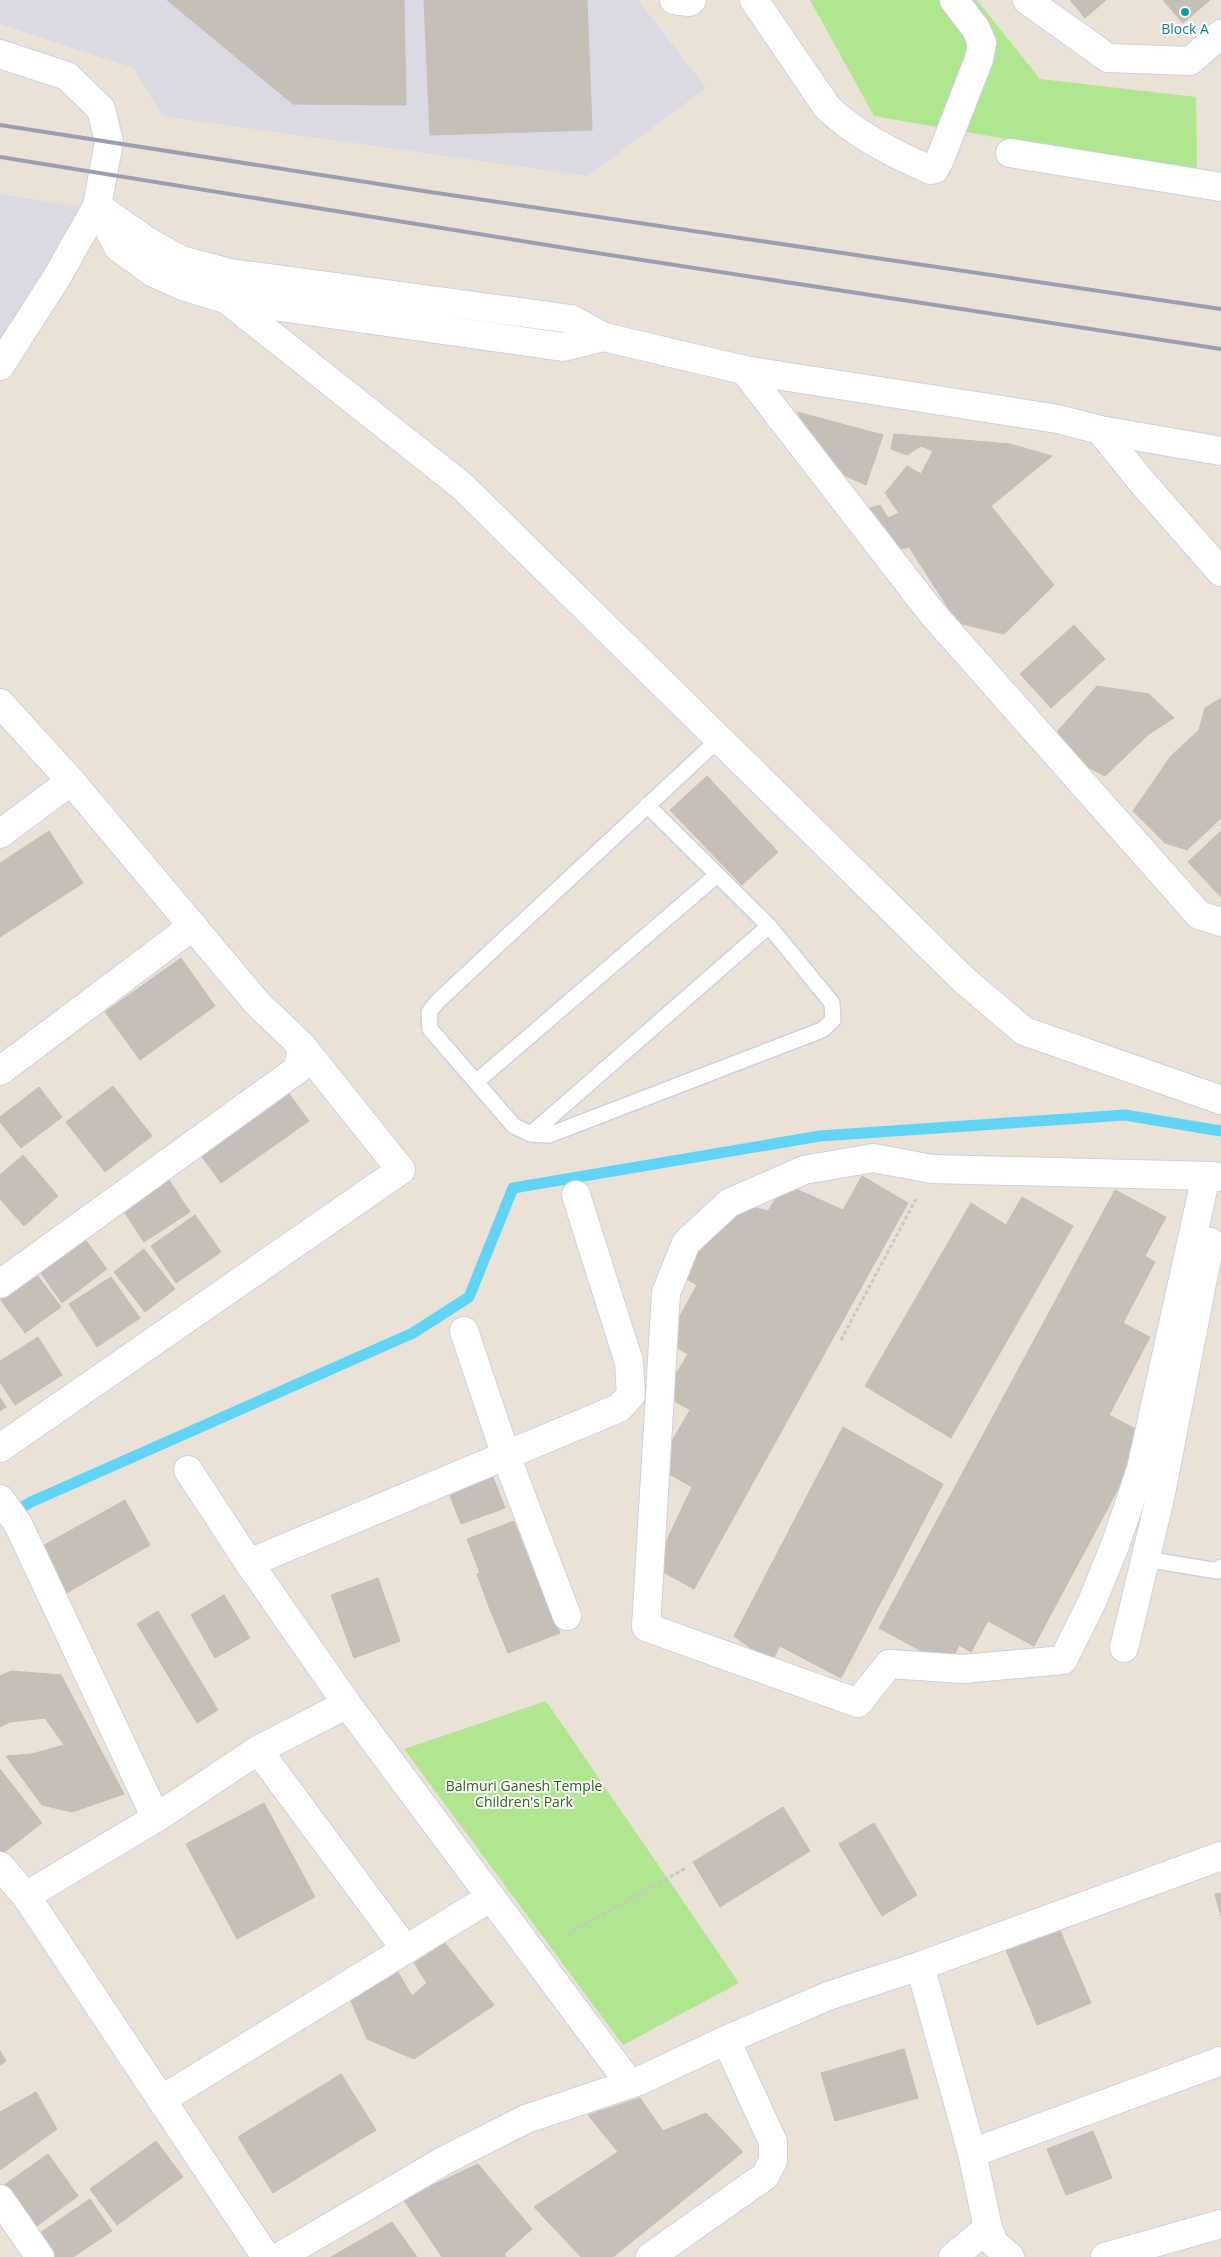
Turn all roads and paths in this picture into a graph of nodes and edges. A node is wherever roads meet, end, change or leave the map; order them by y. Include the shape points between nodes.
1 (674, 0) edge
2 (692, 0) edge
3 (754, 0) edge
4 (954, 0) edge
5 (1026, 0) edge
6 (1221, 34) edge
7 (0, 54) edge
8 (1010, 152) dead end
9 (1221, 187) edge
10 (97, 206) junction
11 (226, 299) junction
12 (604, 337) junction
13 (0, 366) edge
14 (744, 370) junction
15 (1100, 430) junction
16 (1221, 451) edge
17 (1221, 572) edge
18 (0, 703) edge
19 (719, 739) junction
20 (71, 781) junction
21 (647, 805) junction
22 (0, 834) edge
23 (718, 875) junction
24 (1221, 922) edge
25 (193, 926) junction
26 (769, 926) junction
27 (302, 1046) junction
28 (0, 1071) edge
29 (476, 1082) junction
30 (1221, 1100) edge
31 (531, 1134) junction
32 (932, 1169) junction
33 (1216, 1179) edge
34 (576, 1195) dead end
35 (0, 1284) edge
36 (464, 1330) dead end
37 (841, 1340) dead end
38 (0, 1448) edge
39 (506, 1456) junction
40 (188, 1470) dead end
41 (1134, 1488) junction
42 (1160, 1498) junction
43 (0, 1499) edge
44 (1145, 1559) junction
45 (249, 1564) junction
46 (1221, 1567) edge
47 (567, 1616) dead end
48 (1124, 1648) dead end
49 (347, 1704) junction
50 (258, 1750) junction
51 (156, 1818) junction
52 (1221, 1856) edge
53 (0, 1866) edge
54 (686, 1868) dead end
55 (26, 1896) junction
56 (491, 1897) junction
57 (406, 1950) junction
58 (533, 1954) junction
59 (920, 1966) junction
60 (726, 2040) junction
61 (1221, 2061) edge
62 (630, 2084) junction
63 (161, 2100) junction
64 (972, 2153) junction
65 (0, 2199) edge
66 (1221, 2224) edge
67 (988, 2228) junction
68 (40, 2257) edge
69 (266, 2257) edge
70 (279, 2257) edge
71 (650, 2257) edge
72 (954, 2257) edge
73 (1010, 2257) edge
74 (1105, 2257) edge

1 - 2 street
3 - 4 street via 827,107 842,122 868,139 931,170 940,159 980,59 982,44 976,29
5 - 6 street via 1108,58 1190,61
7 - 10 street via 67,76 101,109 109,142
8 - 9 street
10 - 11 street via 118,247 152,272 183,286
10 - 12 street via 147,242 181,260 230,273 571,319
10 - 13 street via 57,277
11 - 12 street via 563,348
11 - 19 street via 462,486
12 - 14 street
14 - 15 street via 1058,420
14 - 24 street via 931,612 1199,915
15 - 16 street
15 - 17 street
18 - 20 street
19 - 21 lane
19 - 30 street via 964,980 1024,1031
20 - 22 street
20 - 25 street
21 - 23 lane
21 - 29 lane via 429,1012 430,1029
23 - 26 lane
23 - 29 lane
25 - 27 street via 256,1003
25 - 28 street
26 - 31 lane
26 - 31 lane via 832,1004 833,1020 822,1030 549,1135
27 - 35 street via 298,1069
27 - 38 street via 401,1170
29 - 31 lane via 514,1126
32 - 33 street
32 - 37 path
32 - 41 street via 873,1158 804,1170 730,1203 686,1243 666,1293 646,1627 858,1703 889,1664 963,1669 1063,1660 1092,1602
33 - 41 street
33 - 42 street
34 - 39 street via 629,1362 631,1395 619,1408
36 - 39 street
39 - 45 street
39 - 47 street
40 - 45 street
41 - 42 street
42 - 44 street
43 - 51 street via 18,1524
44 - 46 lane via 1218,1571
44 - 48 street
45 - 49 street
49 - 50 street
49 - 56 street
50 - 51 street
50 - 57 street
51 - 55 street
52 - 59 street
53 - 55 street
54 - 58 path
55 - 63 street
56 - 57 street
56 - 58 street
57 - 63 street
58 - 62 street
59 - 60 street via 828,1996
59 - 64 street
60 - 62 street
60 - 71 street via 773,2142 774,2162 765,2176
61 - 64 street
62 - 70 street via 526,2119 445,2160
63 - 69 street
64 - 67 street
65 - 68 street
66 - 74 street
67 - 72 street
67 - 73 street via 994,2242

